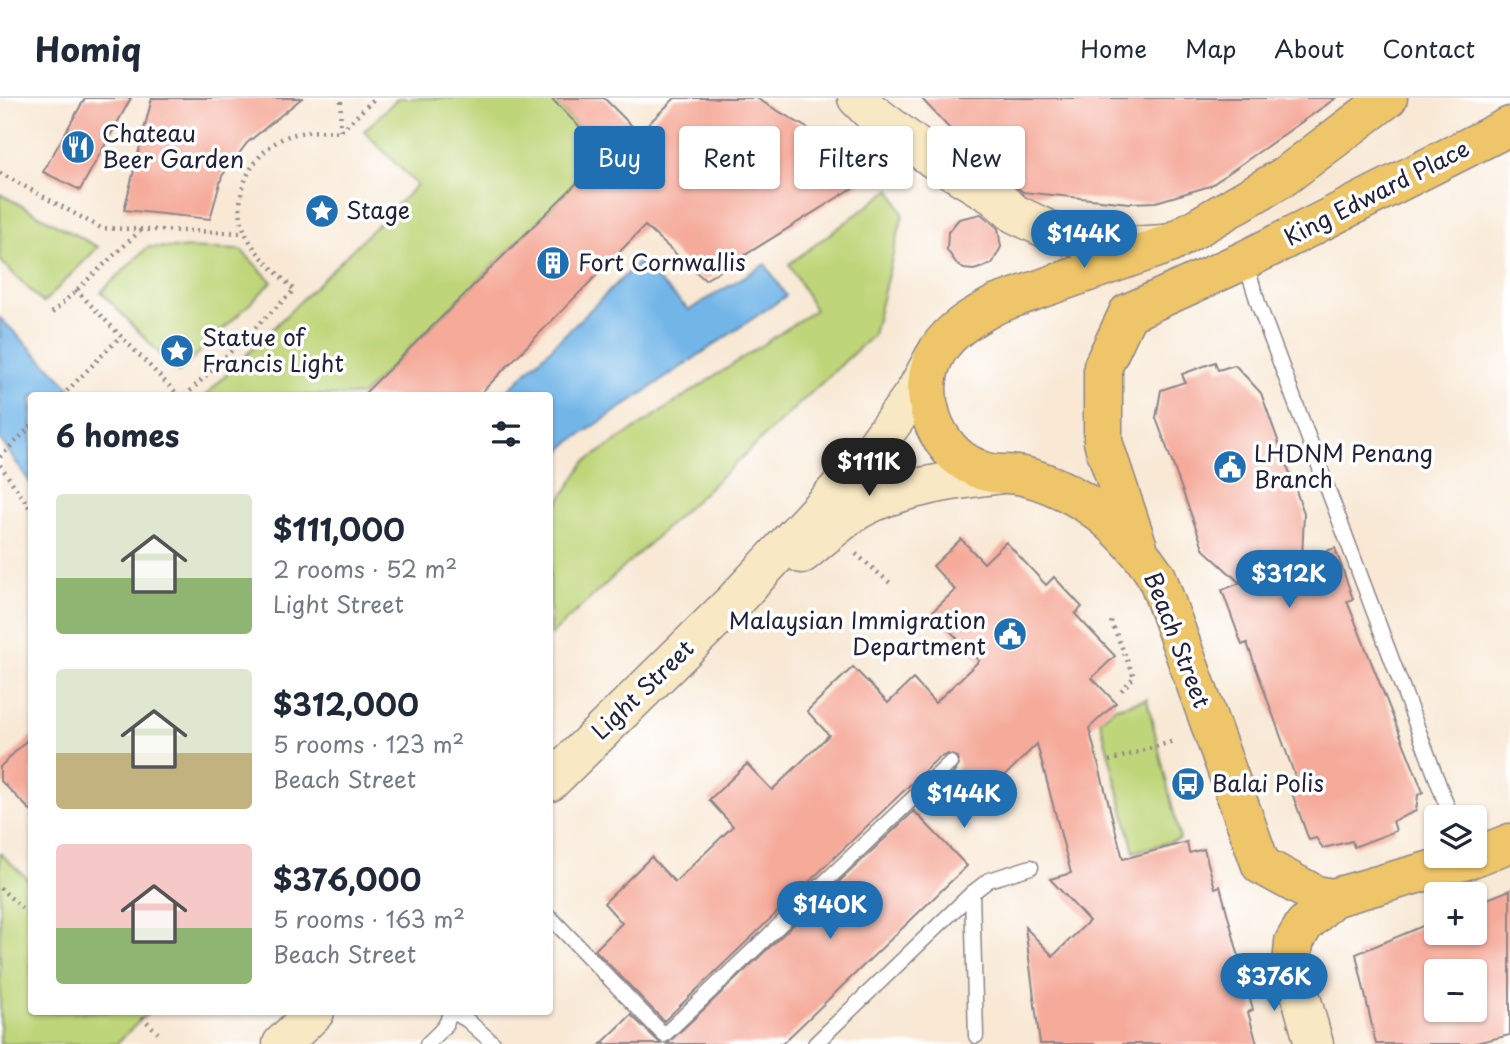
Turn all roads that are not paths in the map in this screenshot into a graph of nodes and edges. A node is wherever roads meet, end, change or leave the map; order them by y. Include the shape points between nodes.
1 (857, 98) edge
2 (1388, 98) edge
3 (1510, 126) edge
4 (1168, 244) junction
5 (1245, 260) junction
6 (937, 351) junction
7 (1009, 475) junction
8 (1139, 550) junction
9 (736, 598) junction
10 (950, 763) dead end
11 (553, 779) edge
12 (1446, 805) edge
13 (1510, 843) edge
14 (1487, 851) edge
15 (1031, 867) dead end
16 (1432, 868) edge
17 (972, 893) junction
18 (1332, 898) junction
19 (553, 920) edge
20 (312, 1015) edge
21 (450, 1015) edge
22 (457, 1015) edge
23 (976, 1036) dead end
24 (282, 1044) edge
25 (427, 1044) edge
26 (494, 1044) edge
27 (814, 1044) edge
28 (1314, 1044) edge

1 - 4 main road via 932,158 1015,214 1086,240 1132,246
2 - 4 main road via 1285,176
3 - 5 main road, King Edward Place
4 - 6 main road via 997,304 952,332
5 - 8 main road, King Edward Place via 1128,313 1103,366 1103,442
5 - 12 lane
6 - 7 main road, Beach Street via 927,396 941,438 956,456 975,468
6 - 9 main road, Light Street via 915,392 867,458
7 - 8 main road, Beach Street via 1055,487 1086,503
7 - 9 main road, Light Street via 950,481 860,509 780,571
8 - 18 main road, Beach Street via 1161,586 1261,865 1316,895
9 - 11 main road, Light Street
10 - 19 lane via 664,1035
13 - 14 main road
15 - 17 lane via 989,880
16 - 18 main road
17 - 23 lane
17 - 27 lane
18 - 28 main road via 1304,925 1294,942 1292,965
20 - 24 main road
21 - 25 lane
22 - 26 lane

